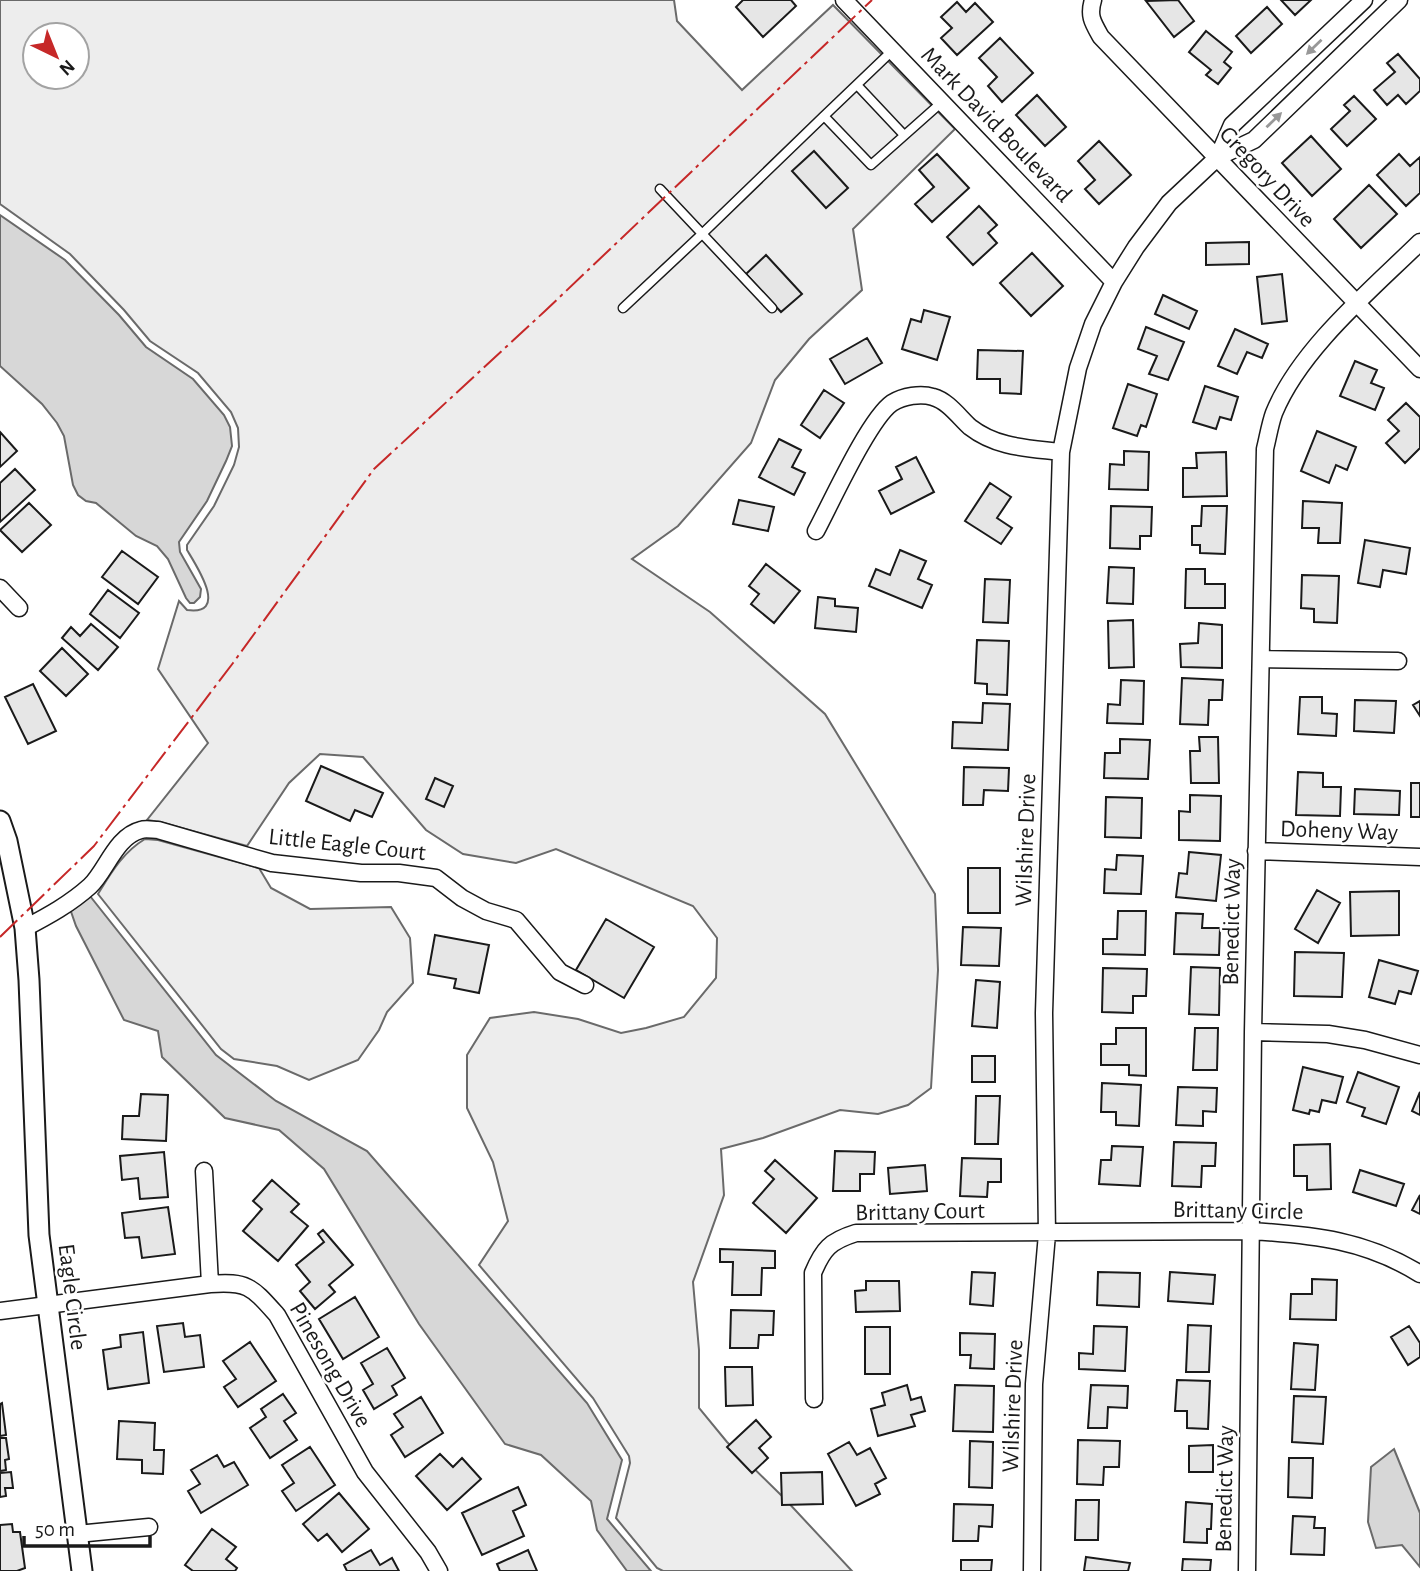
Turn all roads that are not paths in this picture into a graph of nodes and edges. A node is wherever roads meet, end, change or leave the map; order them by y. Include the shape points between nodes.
1 (844, 0) edge
2 (1364, 0) edge
3 (1399, 0) edge
4 (1091, 6) edge
5 (893, 50) junction
6 (857, 85) junction
7 (942, 102) junction
8 (824, 116) junction
9 (904, 135) junction
10 (1218, 157) junction
11 (660, 189) dead end
12 (702, 234) junction
13 (1420, 242) edge
14 (1114, 282) junction
15 (1356, 304) junction
16 (623, 308) dead end
17 (772, 308) dead end
18 (1420, 369) edge
19 (1061, 452) junction
20 (816, 531) dead end
21 (0, 588) edge
22 (19, 608) dead end
23 (1261, 659) junction
24 (1398, 661) dead end
25 (0, 821) edge
26 (1256, 851) junction
27 (1420, 857) edge
28 (25, 928) junction
29 (585, 985) dead end
30 (1253, 1032) junction
31 (1420, 1055) edge
32 (204, 1171) dead end
33 (1252, 1231) junction
34 (1047, 1234) junction
35 (1420, 1274) edge
36 (210, 1284) junction
37 (48, 1304) junction
38 (0, 1311) edge
39 (814, 1399) dead end
40 (149, 1527) dead end
41 (77, 1534) junction
42 (82, 1571) edge
43 (439, 1571) edge
44 (1031, 1571) edge
45 (1247, 1571) edge

1 - 5 street, Mark David Boulevard
2 -> 10 street, Wilshire Drive via 1232,125
10 -> 3 street, Wilshire Drive via 1254,140
4 - 10 street, Gregory Drive via 1101,37
5 - 6 lane
5 - 7 street, Mark David Boulevard
6 - 8 lane
6 - 9 lane
7 - 9 lane
7 - 14 street, Mark David Boulevard
8 - 9 lane via 871,165
8 - 12 lane
10 - 14 street, Wilshire Drive via 1169,203
10 - 15 street, Gregory Drive
11 - 12 lane
12 - 16 lane
12 - 17 lane
13 - 15 street, Benedict Way
14 - 19 street, Wilshire Drive via 1077,368
15 - 18 street, Gregory Drive
15 - 23 street, Benedict Way via 1312,352 1273,414 1263,485
19 - 20 street via 987,439 950,407 933,397 913,395 892,403 877,419
19 - 34 street, Wilshire Drive via 1044,1013
21 - 22 street
23 - 24 street
23 - 26 street, Benedict Way
25 - 28 street, Eagle Circle
26 - 27 street, Doheny Way
26 - 30 street, Benedict Way
28 - 29 street, Little Eagle Court via 58,911 92,884 108,858 130,836 158,830 272,863 436,878 486,911 516,920 560,972
28 - 37 street, Eagle Circle via 38,1210
30 - 31 street via 1328,1034
30 - 33 street, Benedict Way
32 - 36 street
33 - 34 street, Brittany Circle
33 - 35 street, Brittany Circle via 1354,1243
33 - 45 street, Benedict Way
34 - 39 street, Brittany Court via 856,1233 837,1238 820,1254 813,1273
34 - 44 street, Wilshire Drive via 1034,1384
36 - 37 street, Pinesong Drive
36 - 43 street, Pinesong Drive via 237,1282 259,1294 277,1315 365,1472
37 - 38 street, Pinesong Drive
37 - 41 street, Eagle Circle
40 - 41 street
41 - 42 street, Eagle Circle

